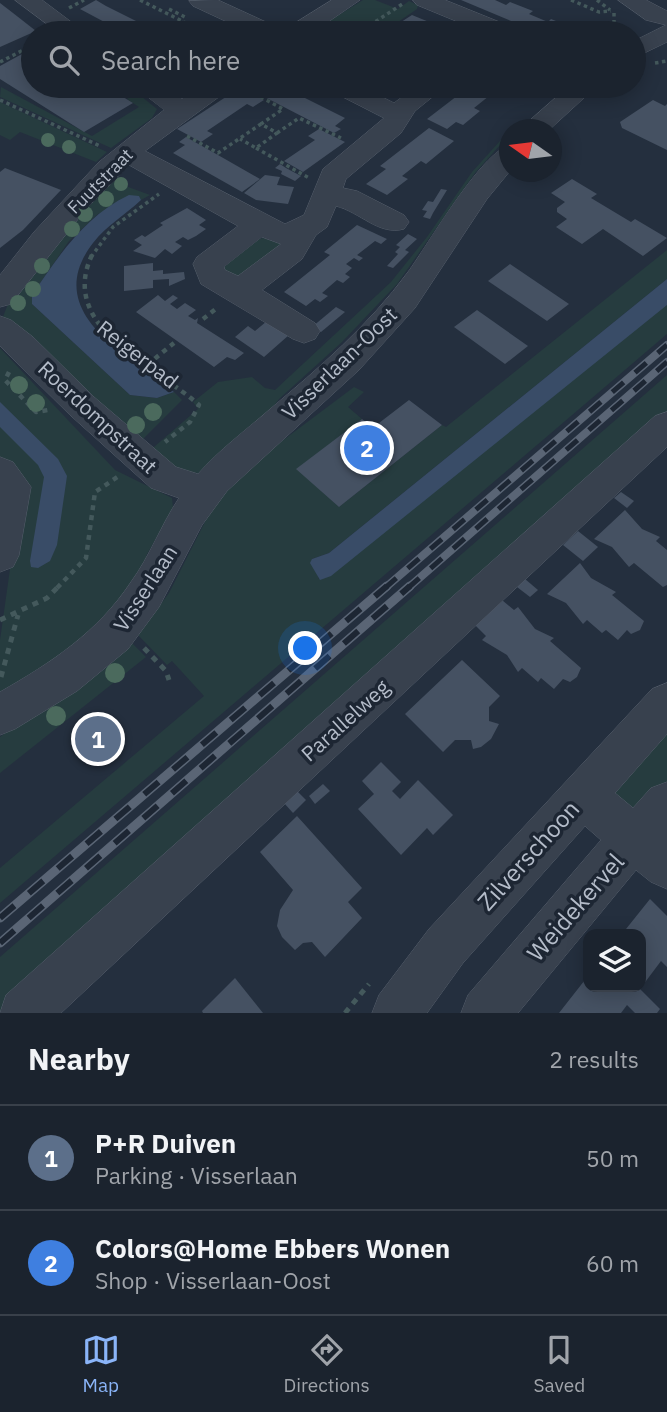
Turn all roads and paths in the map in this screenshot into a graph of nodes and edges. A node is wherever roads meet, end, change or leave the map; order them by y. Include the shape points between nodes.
1 (27, 0) edge
2 (140, 0) edge
3 (348, 0) edge
4 (407, 0) edge
5 (425, 0) edge
6 (571, 0) edge
7 (597, 0) edge
8 (651, 0) edge
9 (201, 1) edge
10 (177, 4) dead end
11 (619, 8) edge
12 (163, 12) junction
13 (667, 15) edge
14 (57, 21) edge
15 (182, 21) edge
16 (244, 21) edge
17 (315, 21) edge
18 (376, 21) edge
19 (476, 21) edge
20 (667, 32) edge
21 (646, 44) edge
22 (21, 51) edge
23 (0, 62) edge
24 (158, 98) edge
25 (201, 98) edge
26 (264, 98) edge
27 (364, 98) edge
28 (416, 98) edge
29 (569, 98) edge
30 (0, 100) edge
31 (400, 116) junction
32 (173, 117) junction
33 (545, 119) edge
34 (261, 124) junction
35 (277, 132) junction
36 (240, 139) junction
37 (256, 148) junction
38 (363, 149) junction
39 (125, 154) junction
40 (499, 164) edge
41 (181, 180) junction
42 (319, 188) junction
43 (394, 222) dead end
44 (259, 225) junction
45 (304, 228) junction
46 (240, 291) junction
47 (0, 296) edge
48 (0, 328) edge
49 (304, 331) dead end
50 (174, 343) dead end
51 (147, 365) junction
52 (667, 426) edge
53 (143, 460) junction
54 (0, 472) edge
55 (204, 492) junction
56 (0, 555) edge
57 (18, 614) junction
58 (0, 620) edge
59 (122, 626) junction
60 (169, 680) dead end
61 (0, 681) edge
62 (667, 703) edge
63 (0, 715) edge
64 (583, 795) junction
65 (667, 804) edge
66 (651, 853) edge
67 (24, 1013) edge
68 (397, 1013) edge
69 (486, 1013) edge

1 - 14 street
2 - 12 path
3 - 17 street
4 - 18 path
5 - 19 street
6 - 11 path via 599,12
7 - 11 path
8 - 13 street
9 - 16 street
10 - 12 path
11 - 13 street
12 - 15 path
20 - 21 street
22 - 23 path
24 - 32 street
25 - 32 street, Fuutstraat
26 - 34 path via 283,108
27 - 31 street
28 - 31 street
29 - 33 street
30 - 39 path
31 - 38 street
32 - 36 path via 218,153
32 - 39 street, Fuutstraat
34 - 35 path
34 - 36 path
35 - 37 path
35 - 38 path via 299,118
36 - 37 path
37 - 42 path
38 - 42 street
39 - 41 street
39 - 47 street, Fuutstraat via 65,214
40 - 55 street, Visserlaan-Oost via 389,318
41 - 44 street
41 - 51 path, Reigerpad via 116,224 88,261 86,307 95,324
42 - 43 street
42 - 45 street via 317,220
44 - 45 street via 285,235
44 - 46 street via 208,264 212,276
45 - 46 street via 291,252
46 - 49 street
48 - 53 street, Roerdompstraat
50 - 51 path
51 - 53 path, Reigerpad via 199,405 190,422
52 - 67 street, Parallelweg
53 - 55 street, Roerdompstraat via 164,478
53 - 57 path via 95,492 86,558 47,598
54 - 56 street via 13,487
55 - 59 street, Visserlaan
57 - 58 path
57 - 61 path
59 - 60 path via 166,671
59 - 63 street, Visserlaan via 79,669
62 - 64 street, Zilverschoon
64 - 66 street
64 - 68 street, Zilverschoon via 446,946
65 - 66 street, Weidekervel
66 - 69 street, Weidekervel via 596,879

